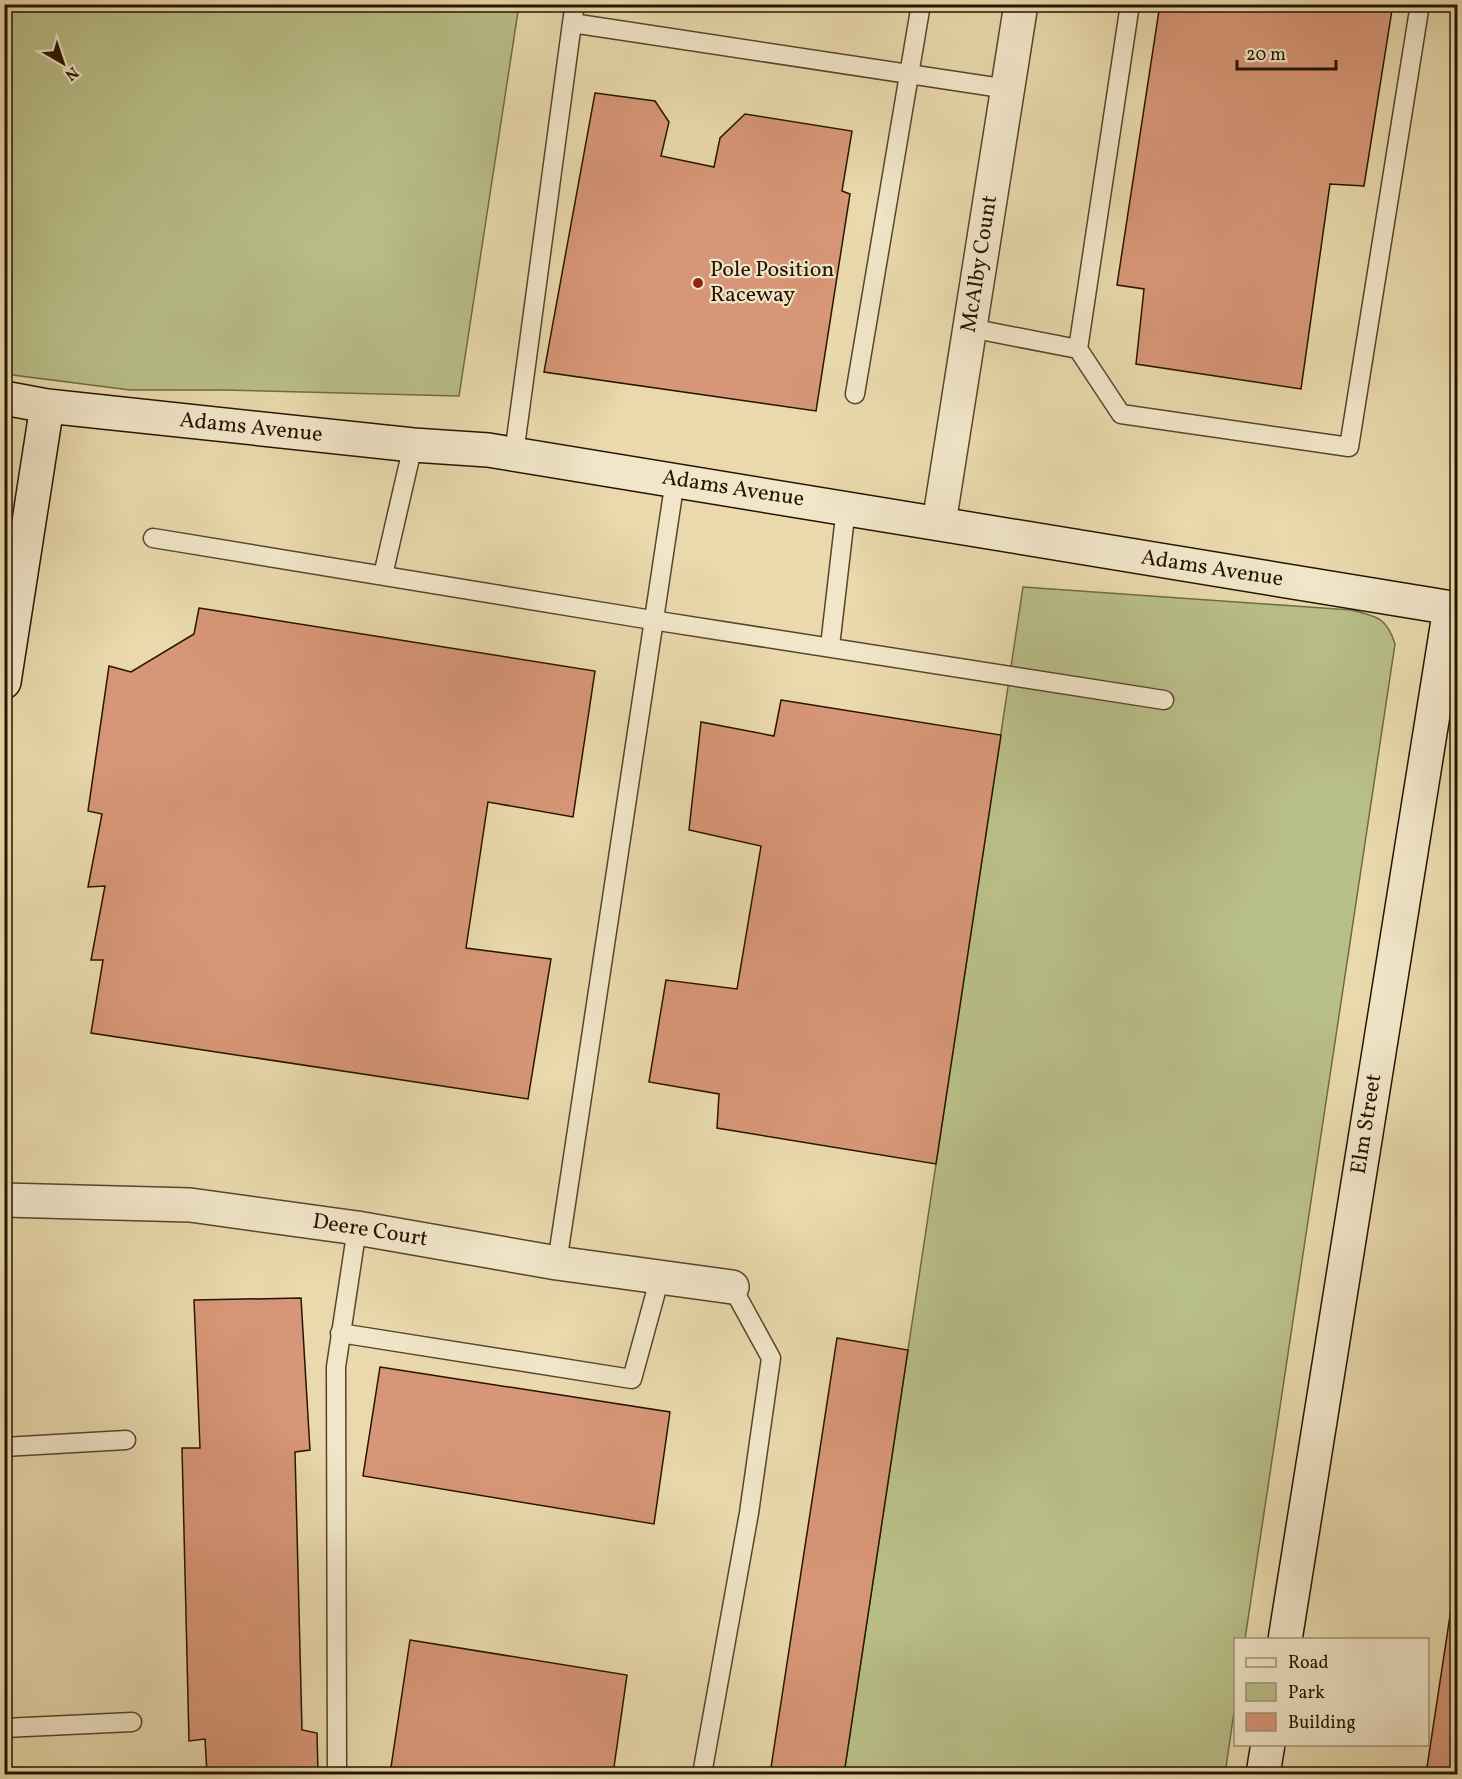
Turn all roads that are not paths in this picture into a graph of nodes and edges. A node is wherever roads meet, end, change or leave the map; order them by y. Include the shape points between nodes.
1 (921, 4) edge
2 (1021, 4) edge
3 (1130, 4) edge
4 (1420, 4) edge
5 (573, 14) edge
6 (910, 75) junction
7 (1008, 89) junction
8 (970, 328) junction
9 (1078, 349) junction
10 (855, 394) dead end
11 (4, 398) edge
12 (47, 406) junction
13 (413, 445) junction
14 (514, 454) junction
15 (675, 480) junction
16 (846, 508) junction
17 (939, 523) junction
18 (153, 538) dead end
19 (382, 575) junction
20 (1454, 609) edge
21 (652, 620) junction
22 (7, 639) edge
23 (830, 646) junction
24 (4, 682) edge
25 (1164, 700) dead end
26 (4, 1200) edge
27 (357, 1228) junction
28 (557, 1263) junction
29 (660, 1277) junction
30 (732, 1287) joint
31 (340, 1333) junction
32 (126, 1440) dead end
33 (4, 1447) edge
34 (1285, 1638) edge
35 (132, 1722) dead end
36 (4, 1728) edge
37 (1268, 1746) edge
38 (337, 1774) edge
39 (702, 1774) edge
40 (1263, 1774) edge

1 - 6 lane
2 - 7 street, McAlby Count
3 - 9 lane
4 - 9 lane via 1349,447 1121,414
5 - 6 lane
5 - 14 lane
6 - 7 lane
6 - 10 lane
7 - 8 street, McAlby Count
8 - 9 lane
8 - 17 street, McAlby Count
11 - 12 street, Adams Avenue
12 - 13 street, Adams Avenue
12 - 22 street
13 - 14 street, Adams Avenue
13 - 19 lane
14 - 15 street, Adams Avenue
15 - 16 street, Adams Avenue
15 - 21 lane
16 - 17 street, Adams Avenue
16 - 23 lane
17 - 20 street, Adams Avenue
18 - 19 lane
19 - 21 lane
20 - 34 street, Elm Street
21 - 23 lane
21 - 28 lane
22 - 24 street
23 - 25 lane
26 - 27 street, Deere Court via 190,1205
27 - 28 street, Deere Court
27 - 31 lane
28 - 29 street, Deere Court
29 - 30 street, Deere Court
29 - 31 lane via 632,1379
30 - 39 lane via 771,1358 749,1514
31 - 38 lane via 336,1367
32 - 33 lane
35 - 36 lane
37 - 40 street

